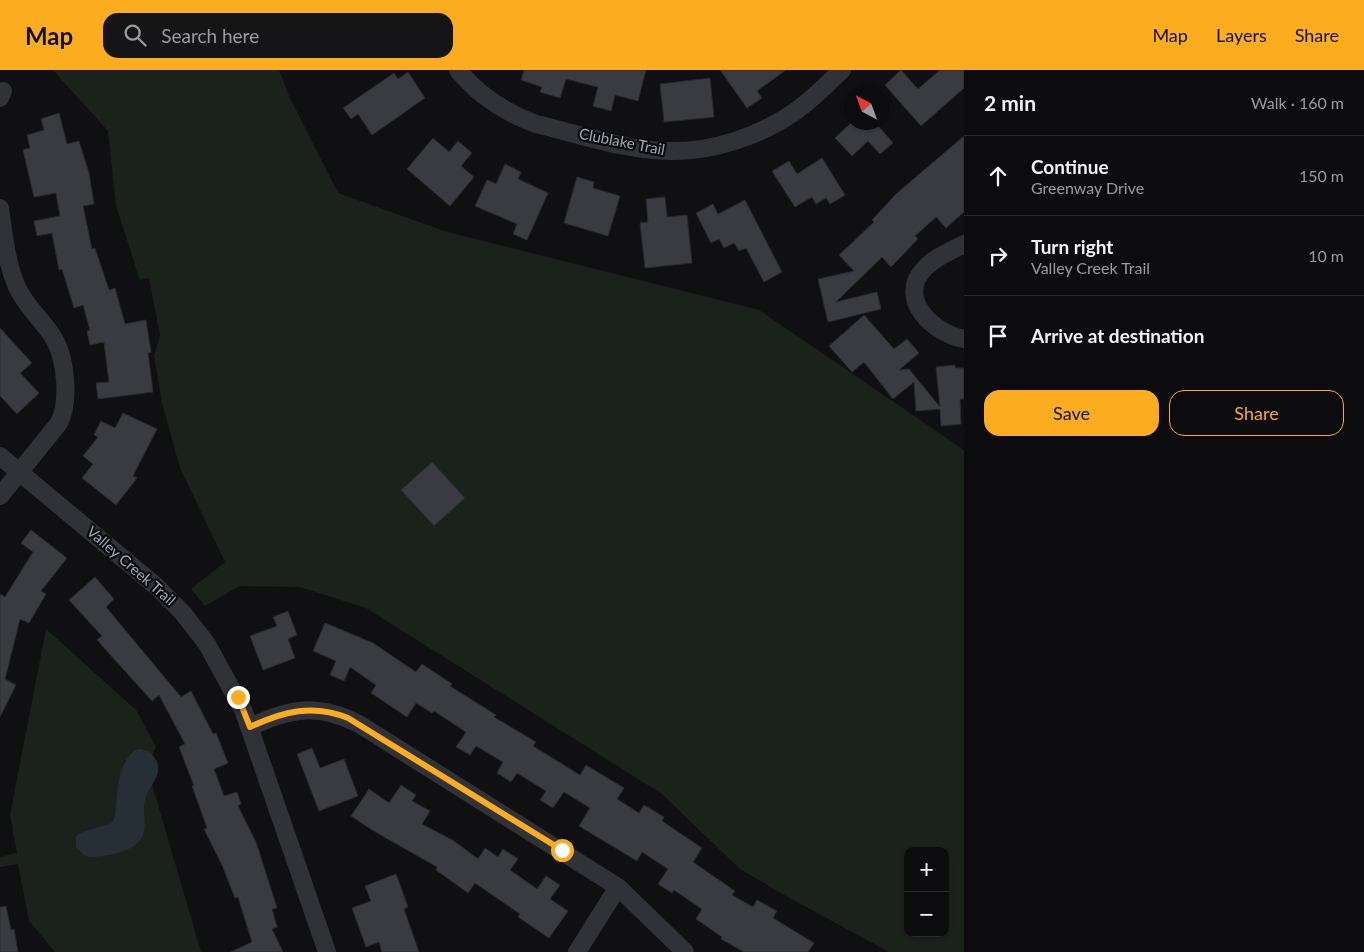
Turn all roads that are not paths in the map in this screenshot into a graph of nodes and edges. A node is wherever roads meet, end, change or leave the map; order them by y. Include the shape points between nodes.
1 (458, 70) edge
2 (842, 70) edge
3 (0, 208) edge
4 (964, 244) edge
5 (964, 340) edge
6 (0, 456) edge
7 (19, 472) junction
8 (0, 496) edge
9 (250, 727) junction
10 (618, 887) junction
11 (327, 952) edge
12 (577, 952) edge
13 (685, 952) edge

1 - 2 street, Clublake Trail via 486,99 522,119 638,148 670,151 720,144 768,128 805,104
3 - 7 street via 7,258 14,279 28,306 56,343 66,393 60,423
4 - 5 street via 924,268 917,282 916,294 918,308 927,320 948,335
6 - 7 street, Valley Creek Trail
7 - 8 street
7 - 9 street, Valley Creek Trail via 145,576 182,612 217,659
9 - 10 street via 278,714 297,710 327,711 348,718
9 - 11 street, Valley Creek Trail
10 - 12 street
10 - 13 street

